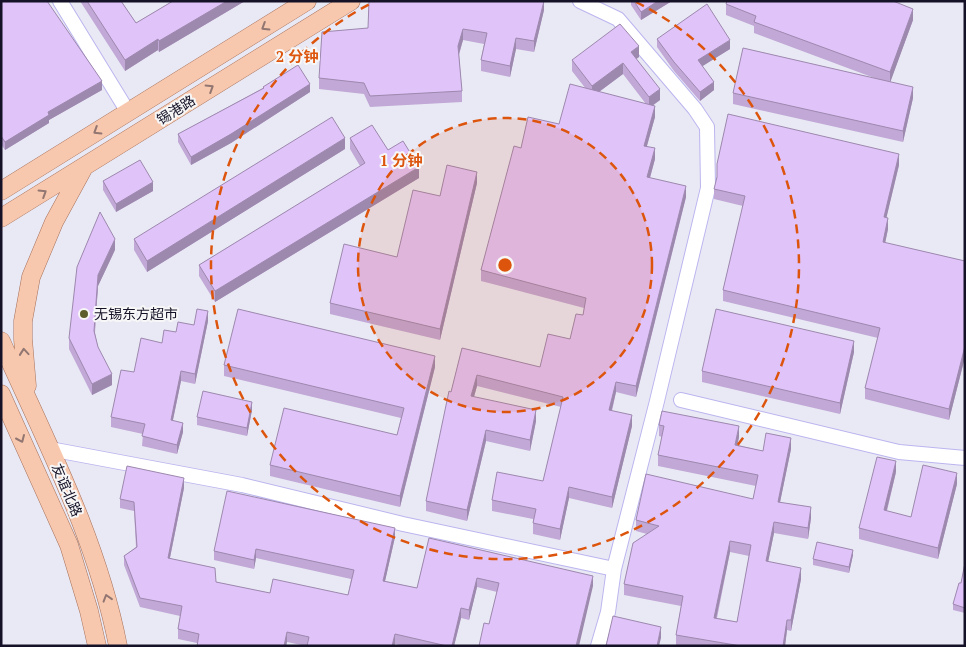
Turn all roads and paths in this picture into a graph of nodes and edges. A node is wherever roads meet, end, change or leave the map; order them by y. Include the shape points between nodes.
1 (60, 1) edge
2 (307, 1) edge
3 (351, 1) edge
4 (580, 1) edge
5 (128, 112) junction
6 (84, 167) junction
7 (1, 191) edge
8 (1, 218) edge
9 (1, 341) edge
10 (3, 400) edge
11 (681, 400) dead end
12 (28, 401) junction
13 (50, 449) junction
14 (965, 458) edge
15 (614, 569) junction
16 (97, 646) edge
17 (118, 646) edge
18 (598, 646) edge

1 - 5 street
2 -> 5 main road, 锡港路
6 -> 3 main road, 锡港路
4 - 15 street via 618,19 695,109 706,127 708,188
5 -> 7 main road, 锡港路
8 -> 6 main road, 锡港路
12 -> 6 main road via 23,330 31,277 54,222
9 - 12 main road, 友谊北路
10 -> 16 main road, 友谊北路 via 68,545
11 - 14 street via 899,452
12 - 13 main road, 友谊北路
13 - 15 street via 242,485 403,524
17 -> 13 main road, 友谊北路 via 95,558
15 - 18 street via 608,612

